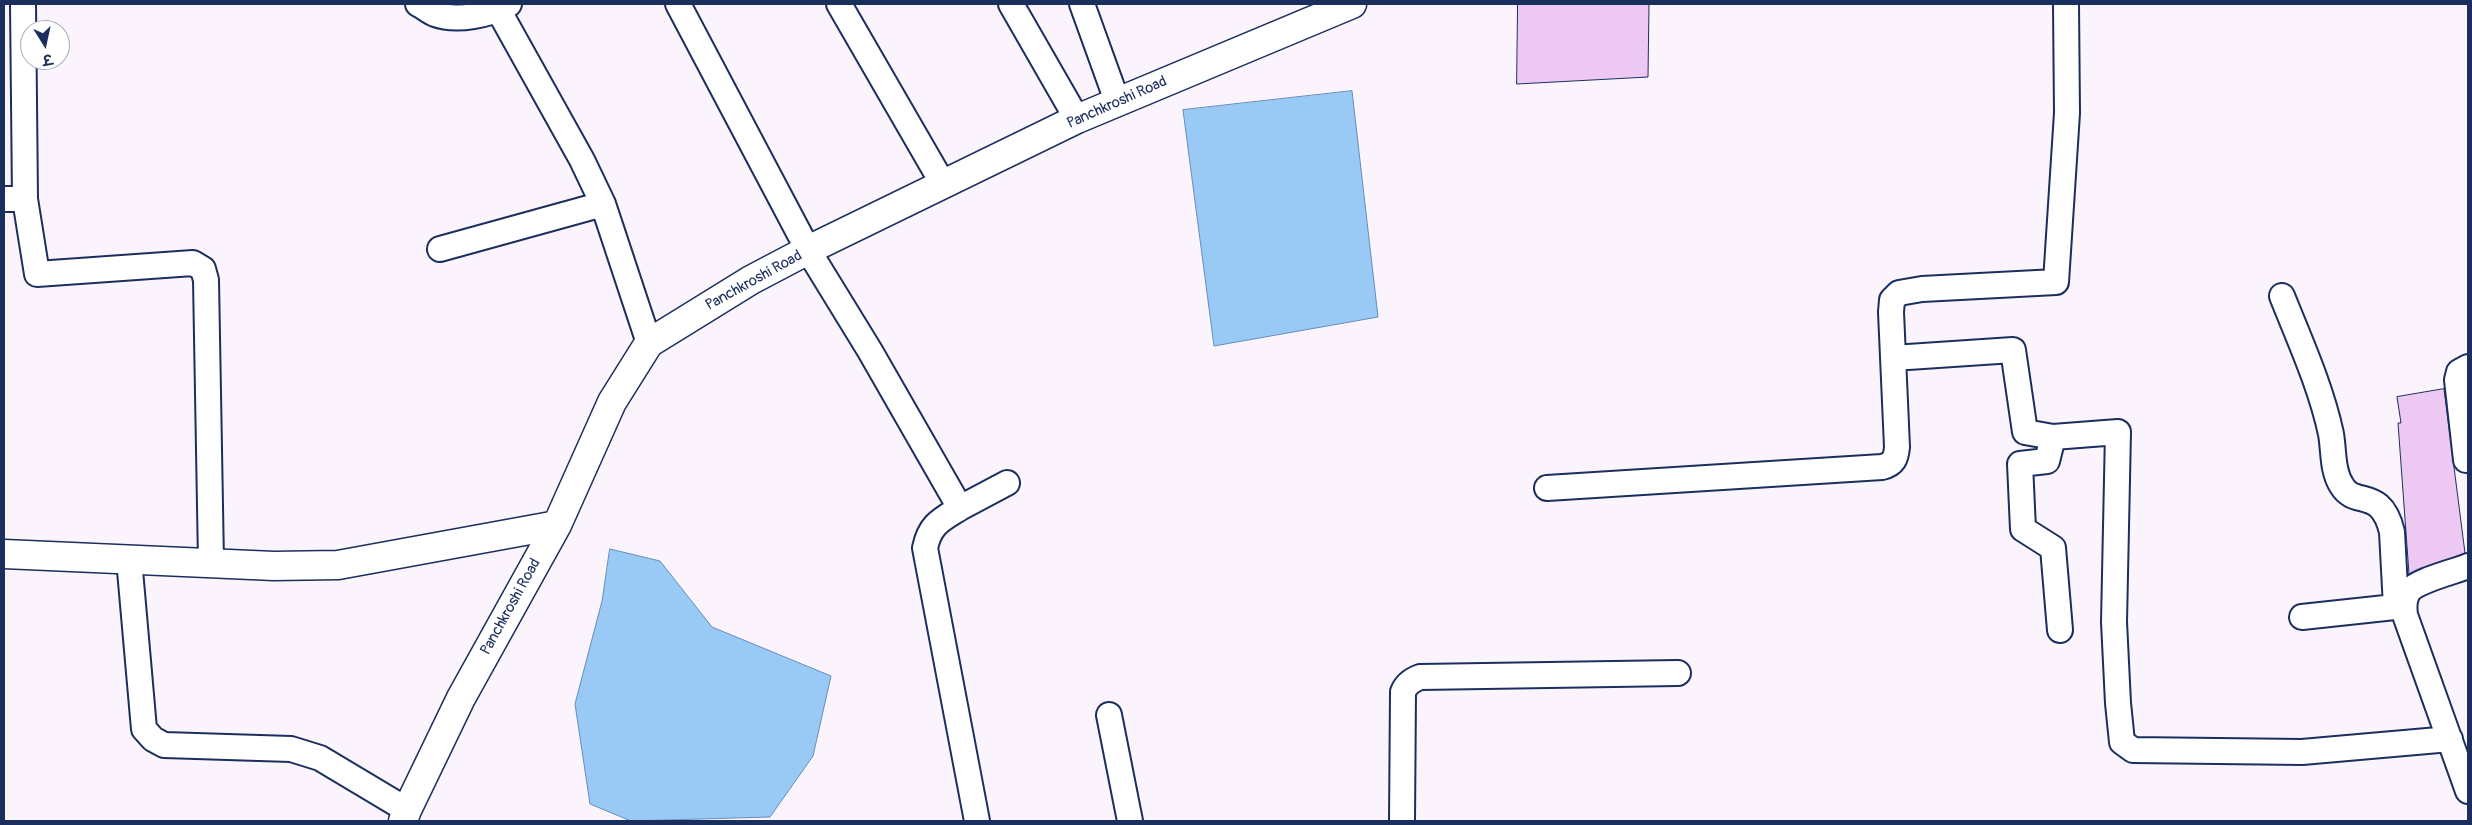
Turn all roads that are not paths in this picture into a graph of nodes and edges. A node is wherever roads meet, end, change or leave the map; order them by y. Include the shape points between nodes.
1 (23, 4) edge
2 (418, 4) edge
3 (678, 4) edge
4 (840, 4) edge
5 (1011, 4) edge
6 (1082, 4) edge
7 (1352, 4) edge
8 (2066, 4) edge
9 (501, 6) edge
10 (1116, 101) junction
11 (1077, 119) junction
12 (943, 184) junction
13 (15, 199) edge
14 (603, 204) junction
15 (440, 249) dead end
16 (808, 250) junction
17 (2282, 296) dead end
18 (649, 343) junction
19 (1893, 358) junction
20 (2468, 367) edge
21 (2053, 436) junction
22 (2466, 460) dead end
23 (1007, 483) dead end
24 (1548, 488) dead end
25 (960, 508) junction
26 (557, 525) junction
27 (4, 554) edge
28 (129, 559) junction
29 (211, 562) junction
30 (2468, 566) edge
31 (2400, 606) junction
32 (2302, 617) dead end
33 (2060, 630) dead end
34 (1678, 673) dead end
35 (1109, 715) dead end
36 (2450, 739) junction
37 (2468, 791) edge
38 (405, 816) edge
39 (977, 821) edge
40 (1130, 821) edge
41 (1402, 821) edge

1 - 13 street
2 - 9 street via 448,17 462,17
3 - 16 street
4 - 12 street
5 - 11 street
6 - 10 street
7 - 10 street, Panchkroshi Road
8 - 19 street via 2067,113 2056,282 1900,293 1892,300
9 - 14 street
10 - 11 street, Panchkroshi Road
11 - 12 street, Panchkroshi Road
12 - 16 street, Panchkroshi Road
13 - 29 street via 37,274 194,263 202,268 206,280
14 - 15 street
14 - 18 street
16 - 18 street, Panchkroshi Road via 751,280
16 - 25 street
17 - 31 street via 2315,379 2342,487 2350,494 2376,502 2389,521
18 - 26 street, Panchkroshi Road via 612,402
19 - 21 street via 2013,350 2025,432
19 - 24 street via 1897,447 1896,456 1887,466
20 - 22 street via 2459,372 2457,380
21 - 33 street via 2047,461 2020,464 2023,529 2053,548
21 - 36 street via 2118,432 2114,622 2118,703 2122,742 2126,747 2133,750 2302,752
23 - 25 street
25 - 39 street via 934,525 925,548
26 - 29 street via 338,565 274,566
26 - 38 street, Panchkroshi Road via 461,698
27 - 28 street
28 - 29 street
28 - 38 street via 144,729 153,739 164,745 307,752
30 - 31 street via 2415,586
31 - 32 street
31 - 36 street
34 - 41 street via 1420,677 1414,680 1403,692
35 - 40 street
36 - 37 street

